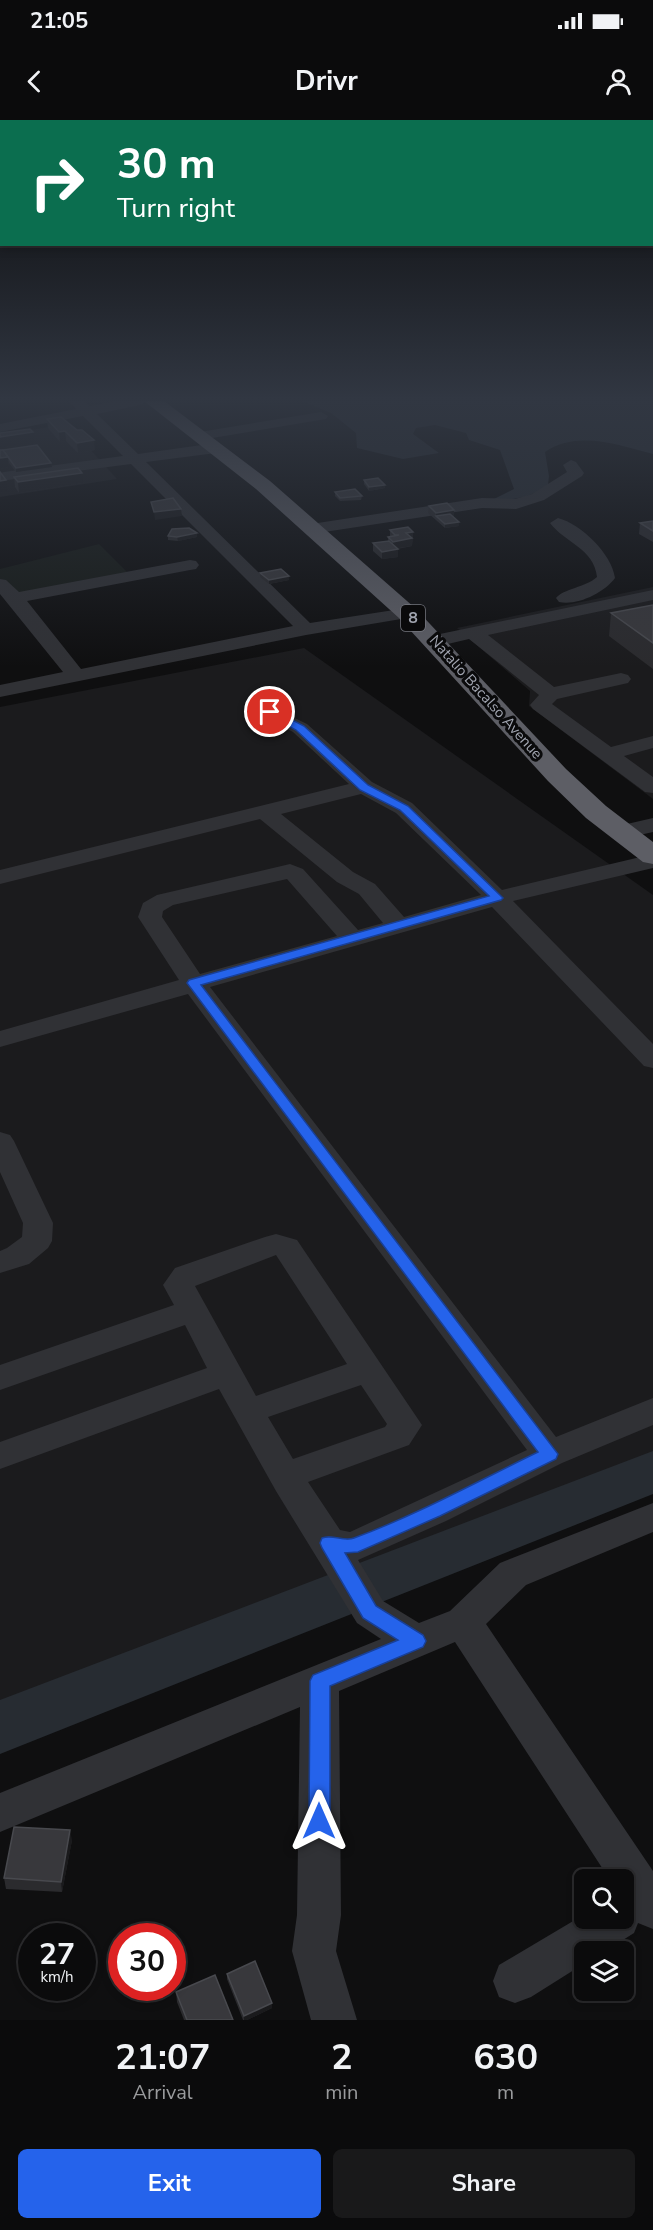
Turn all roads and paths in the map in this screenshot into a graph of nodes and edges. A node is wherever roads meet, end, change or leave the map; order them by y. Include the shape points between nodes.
1 (165, 490) edge
2 (268, 490) edge
3 (550, 490) edge
4 (558, 523) dead end
5 (311, 529) junction
6 (189, 565) dead end
7 (0, 584) edge
8 (586, 593) junction
9 (653, 595) edge
10 (15, 598) junction
11 (603, 605) junction
12 (407, 613) junction
13 (541, 618) junction
14 (306, 629) junction
15 (473, 633) junction
16 (435, 641) junction
17 (76, 676) junction
18 (621, 679) dead end
19 (0, 691) edge
20 (550, 694) junction
21 (270, 712) dead end
22 (653, 742) edge
23 (607, 754) junction
24 (364, 788) junction
25 (653, 788) edge
26 (265, 812) junction
27 (653, 825) edge
28 (622, 832) junction
29 (653, 859) edge
30 (0, 877) edge
31 (497, 898) junction
32 (399, 926) junction
33 (353, 939) junction
34 (193, 983) junction
35 (0, 1039) edge
36 (653, 1060) edge
37 (0, 1141) edge
38 (0, 1262) edge
39 (193, 1310) junction
40 (368, 1370) junction
41 (228, 1373) junction
42 (0, 1378) edge
43 (249, 1411) junction
44 (653, 1411) edge
45 (550, 1454) junction
46 (0, 1456) edge
47 (286, 1476) junction
48 (651, 1524) edge
49 (334, 1551) junction
50 (463, 1622) junction
51 (416, 1641) junction
52 (320, 1681) junction
53 (0, 1813) edge
54 (636, 1911) edge
55 (515, 1981) dead end
56 (334, 2020) edge

1 - 14 street
2 - 5 highway, Natalio Bacalso Avenue / 8
3 - 5 street via 516,504 483,503
4 - 8 street via 606,567 606,578 600,586
5 - 12 highway, Natalio Bacalso Avenue / 8
6 - 10 street
7 - 10 street
8 - 11 street
8 - 13 street via 528,606
9 - 11 street
10 - 17 street
11 - 13 street
12 - 14 street
12 - 16 highway, Natalio Bacalso Avenue / 8
13 - 15 street
14 - 17 street
15 - 16 street
15 - 20 street
16 - 28 highway, Natalio Bacalso Avenue / 8 via 557,775
17 - 19 street
18 - 20 street
20 - 23 street via 540,705
21 - 24 street via 300,728
22 - 23 street
23 - 25 street
24 - 26 street
24 - 31 street via 404,808
26 - 30 street
26 - 32 street via 345,877 367,889
27 - 28 street
28 - 29 highway, Natalio Bacalso Avenue / 8
29 - 31 street
31 - 32 street
31 - 36 street
32 - 33 street
33 - 34 street
33 - 34 street via 290,871 165,900 151,908 150,917
34 - 35 street
34 - 45 street
37 - 38 street via 38,1223 37,1240 18,1256
39 - 40 street via 179,1285 186,1276 276,1244 286,1247
39 - 41 street
39 - 42 street
40 - 43 street
40 - 47 street via 405,1425 397,1436
41 - 43 street
41 - 46 street
43 - 47 street
44 - 45 street
45 - 49 street via 433,1511 352,1547
47 - 49 street
48 - 50 street via 513,1574
49 - 51 street via 370,1612
50 - 51 street
50 - 54 street
51 - 52 street
52 - 53 street
52 - 56 street via 319,1915 314,1951
54 - 55 street

